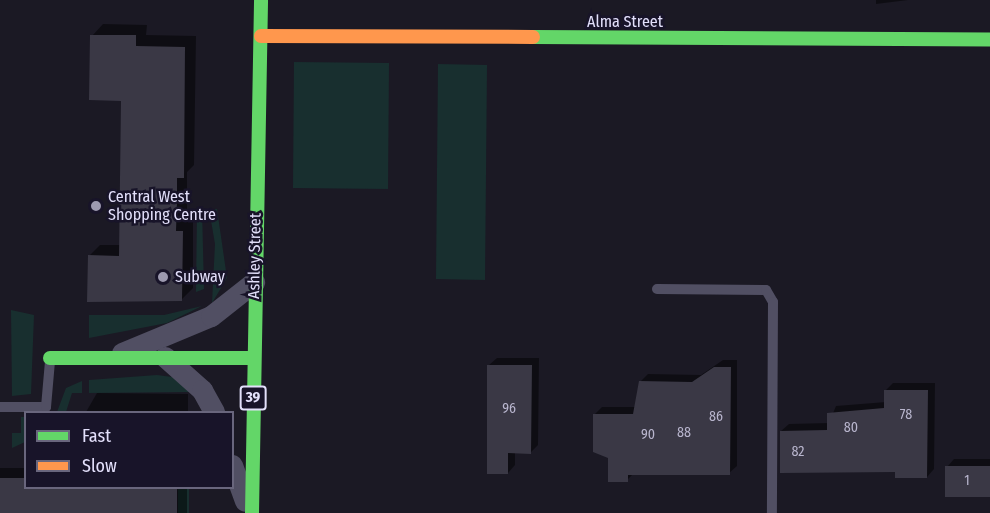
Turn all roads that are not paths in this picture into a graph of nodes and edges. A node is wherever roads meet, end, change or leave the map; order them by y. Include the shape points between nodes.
1 (260, 4) edge
2 (261, 36) junction
3 (990, 39) edge
4 (254, 282) junction
5 (657, 289) dead end
6 (165, 357) junction
7 (50, 358) joint
8 (254, 358) junction
9 (108, 359) junction
10 (0, 407) edge
11 (213, 411) edge
12 (234, 470) edge
13 (251, 513) edge
14 (772, 513) edge

1 - 2 street, Ashley Street / 39
2 - 3 street, Alma Street
2 - 4 street, Ashley Street / 39
4 - 8 street, Ashley Street / 39
4 - 9 street via 212,316
5 - 14 lane via 766,290 772,302
6 - 8 street
6 - 9 street
6 - 11 street via 202,390
7 - 9 street
7 - 10 lane via 46,407
8 - 13 street, Ashley Street / 39
12 - 13 street, Ashley Street

